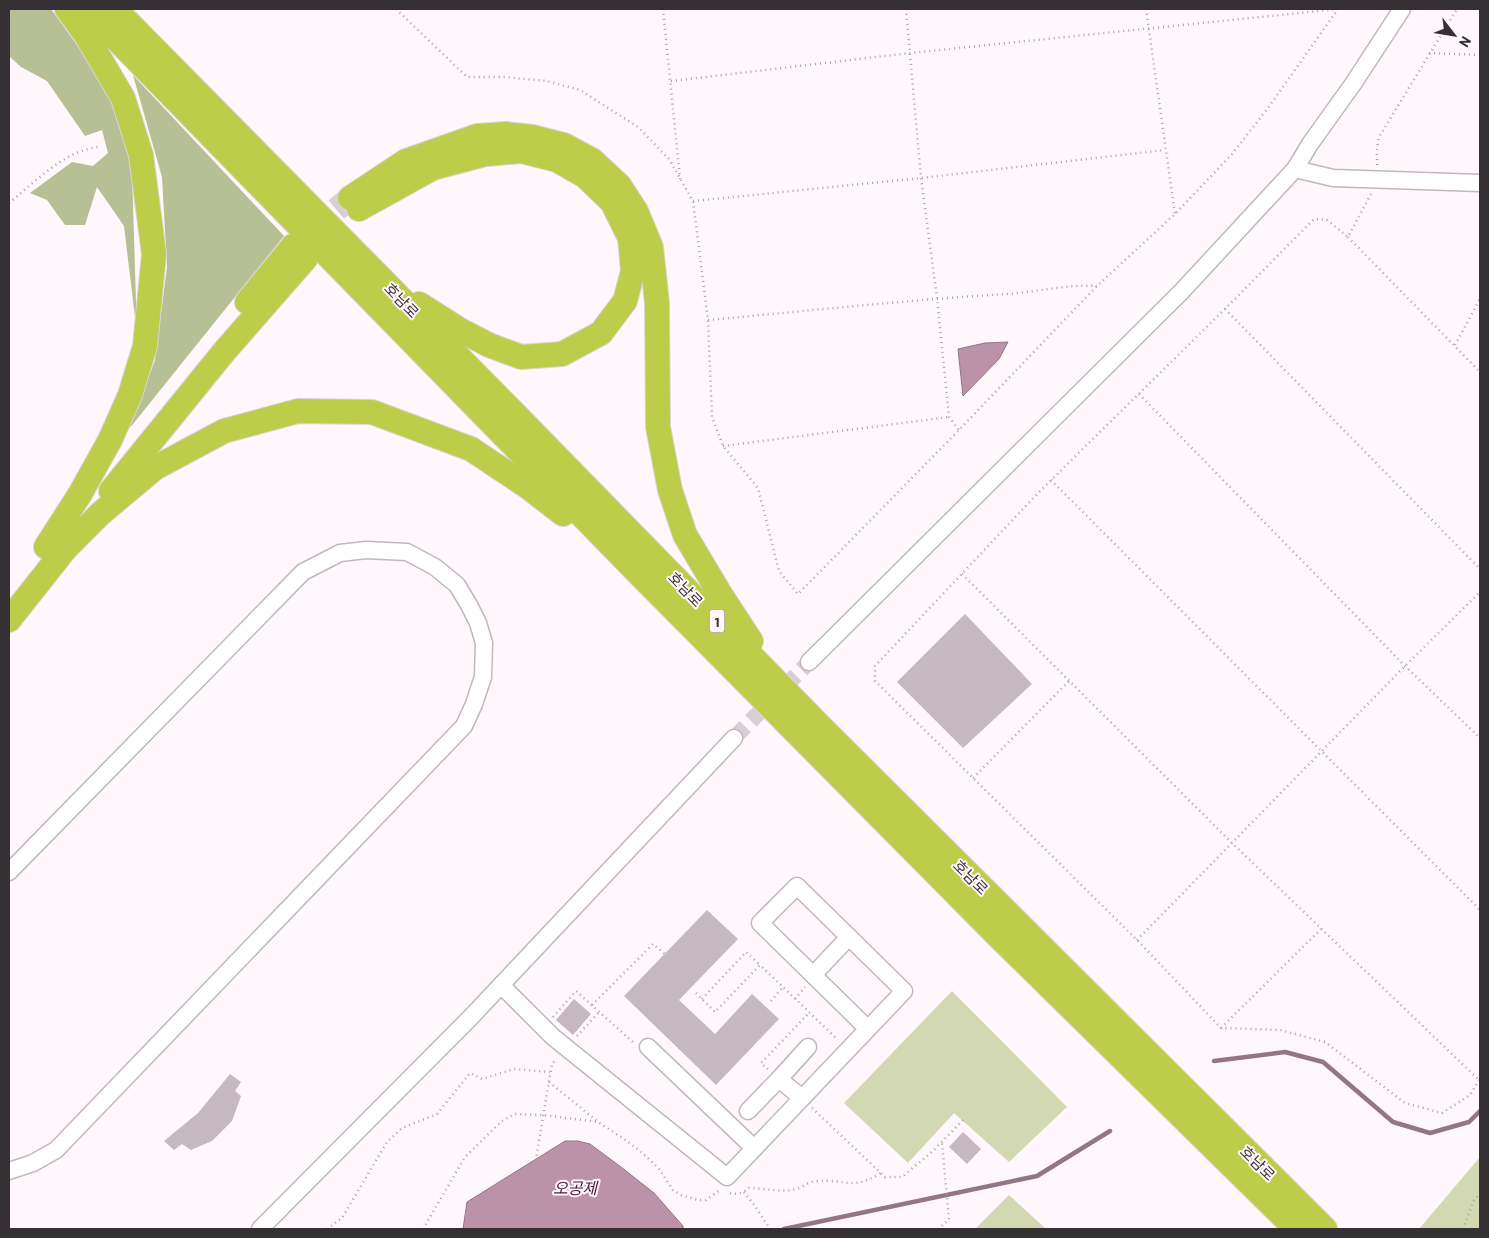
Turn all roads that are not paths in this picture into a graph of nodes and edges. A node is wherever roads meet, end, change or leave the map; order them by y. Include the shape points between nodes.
1 (66, 9) edge
2 (87, 9) edge
3 (115, 9) edge
4 (1402, 9) edge
5 (1295, 169) junction
6 (1480, 183) edge
7 (300, 252) tunnel mouth
8 (366, 263) junction
9 (54, 549) junction
10 (641, 576) junction
11 (9, 595) edge
12 (9, 620) edge
13 (809, 662) tunnel mouth
14 (818, 724) junction
15 (734, 738) tunnel mouth
16 (9, 872) edge
17 (849, 936) junction
18 (809, 981) junction
19 (501, 985) junction
20 (868, 1029) junction
21 (648, 1047) dead end
22 (808, 1047) dead end
23 (776, 1075) junction
24 (802, 1098) junction
25 (748, 1111) dead end
26 (754, 1148) junction
27 (9, 1171) edge
28 (260, 1229) edge
29 (1296, 1229) edge
30 (1325, 1229) edge

1 - 9 highway via 86,35 123,98 141,155 154,254 145,346 130,395
2 - 10 highway, 호남로 / 1
3 - 8 highway, 호남로 / 1
4 - 5 lane
5 - 6 lane via 1333,178
5 - 13 lane via 1182,291
7 - 9 highway via 223,353
8 - 14 highway, 호남로 / 1
8 - 14 highway via 426,310 489,345 521,357 562,354 600,333 625,301 633,271 630,238 612,202 585,176 557,160 521,151 486,154 433,168 354,204 406,161 477,136 506,134 564,145 592,160 619,185 636,211 651,247 656,303 658,427 670,490 685,535 758,650
9 - 10 highway via 155,468 224,431 298,411 372,412 471,449 528,487
9 - 11 highway
9 - 12 highway
10 - 29 highway, 호남로 / 1 via 999,937
14 - 30 highway, 호남로 / 1
15 - 19 lane
16 - 27 lane via 303,572 340,552 407,552 435,567 457,585 469,604 484,643 483,677 464,726 56,1150
17 - 18 lane
17 - 18 lane via 797,886 760,923
17 - 20 lane via 904,991
18 - 20 lane
19 - 26 lane via 553,1037 727,1177
19 - 28 lane
20 - 24 lane
21 - 26 lane
22 - 23 lane
23 - 24 lane
23 - 25 lane
24 - 26 lane

